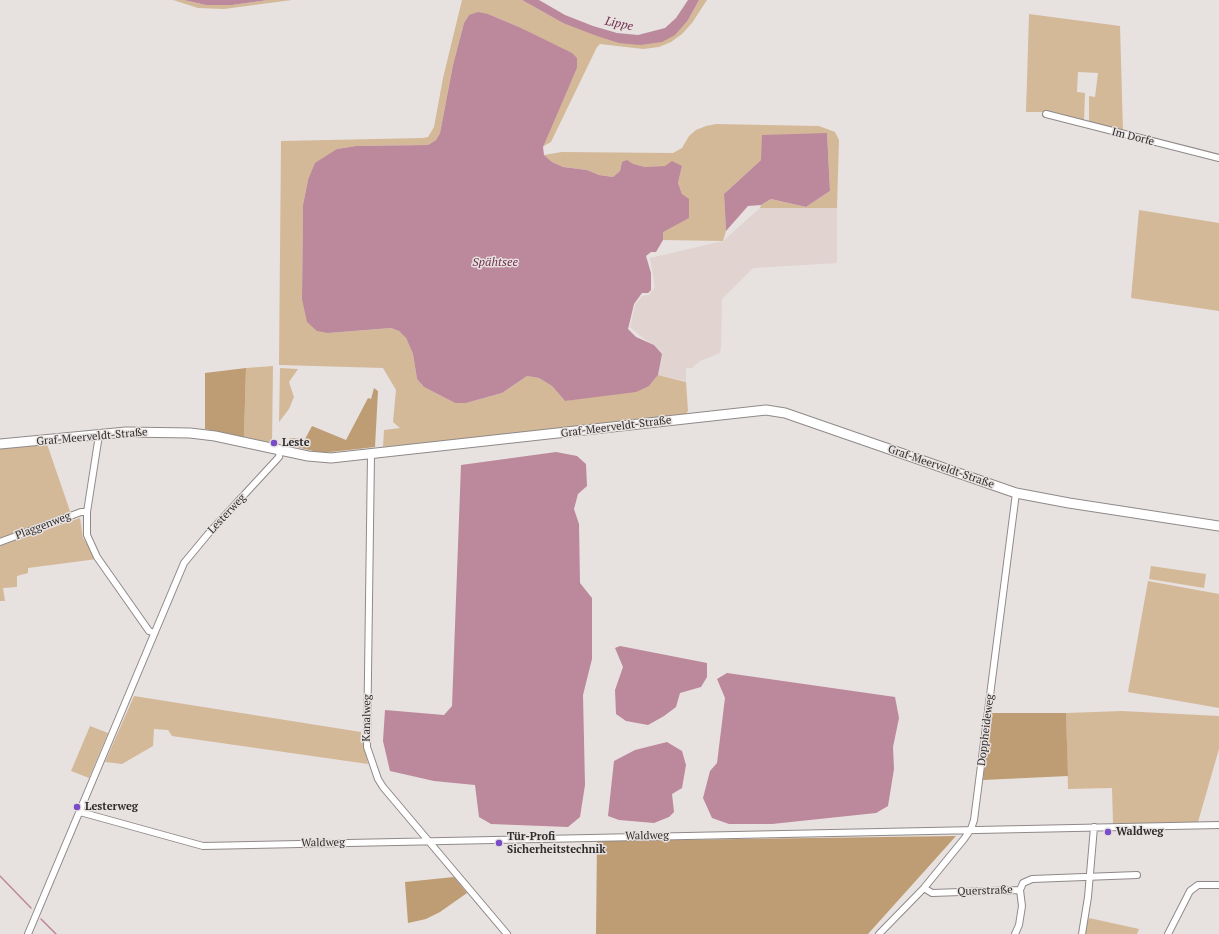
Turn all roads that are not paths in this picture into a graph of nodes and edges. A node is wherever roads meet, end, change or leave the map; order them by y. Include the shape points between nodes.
1 (1046, 114) dead end
2 (1219, 158) edge
3 (99, 435) junction
4 (0, 444) edge
5 (280, 450) junction
6 (371, 454) junction
7 (1016, 493) junction
8 (87, 512) junction
9 (1219, 526) edge
10 (0, 542) edge
11 (154, 633) junction
12 (80, 812) junction
13 (1219, 825) edge
14 (1094, 827) junction
15 (971, 829) junction
16 (428, 841) junction
17 (1137, 875) dead end
18 (1089, 876) junction
19 (1219, 885) edge
20 (924, 888) junction
21 (1020, 890) junction
22 (28, 934) edge
23 (507, 934) edge
24 (879, 934) edge
25 (1015, 934) edge
26 (1082, 934) edge
27 (1168, 934) edge

1 - 2 street, Im Dorfe
3 - 4 main road, Graf-Meerveldt-Straße
3 - 5 main road, Graf-Meerveldt-Straße via 133,432 207,434
3 - 8 street
5 - 6 main road, Graf-Meerveldt-Straße via 323,458
5 - 11 street, Lesterweg via 279,457 184,563
6 - 7 main road, Graf-Meerveldt-Straße via 766,410 785,413
6 - 16 street, Kanalweg via 367,747 383,788
7 - 9 main road, Graf-Meerveldt-Straße
7 - 15 street, Doppheideweg
8 - 10 street, Plaggenweg
8 - 11 street via 87,536 97,557 149,630
11 - 12 street, Lesterweg
12 - 16 street, Waldweg via 203,846
12 - 22 street, Lesterweg
13 - 14 street, Waldweg
14 - 15 street, Waldweg
14 - 18 street via 1092,867
15 - 16 street, Waldweg
15 - 20 street, Doppheideweg
16 - 23 street, Kanalweg
17 - 18 street, Querstraße
18 - 21 street, Querstraße via 1032,879 1023,883
18 - 26 street
19 - 27 street via 1198,885 1190,891
20 - 21 street, Querstraße via 932,893
20 - 24 street, Doppheideweg
21 - 25 street via 1022,906

